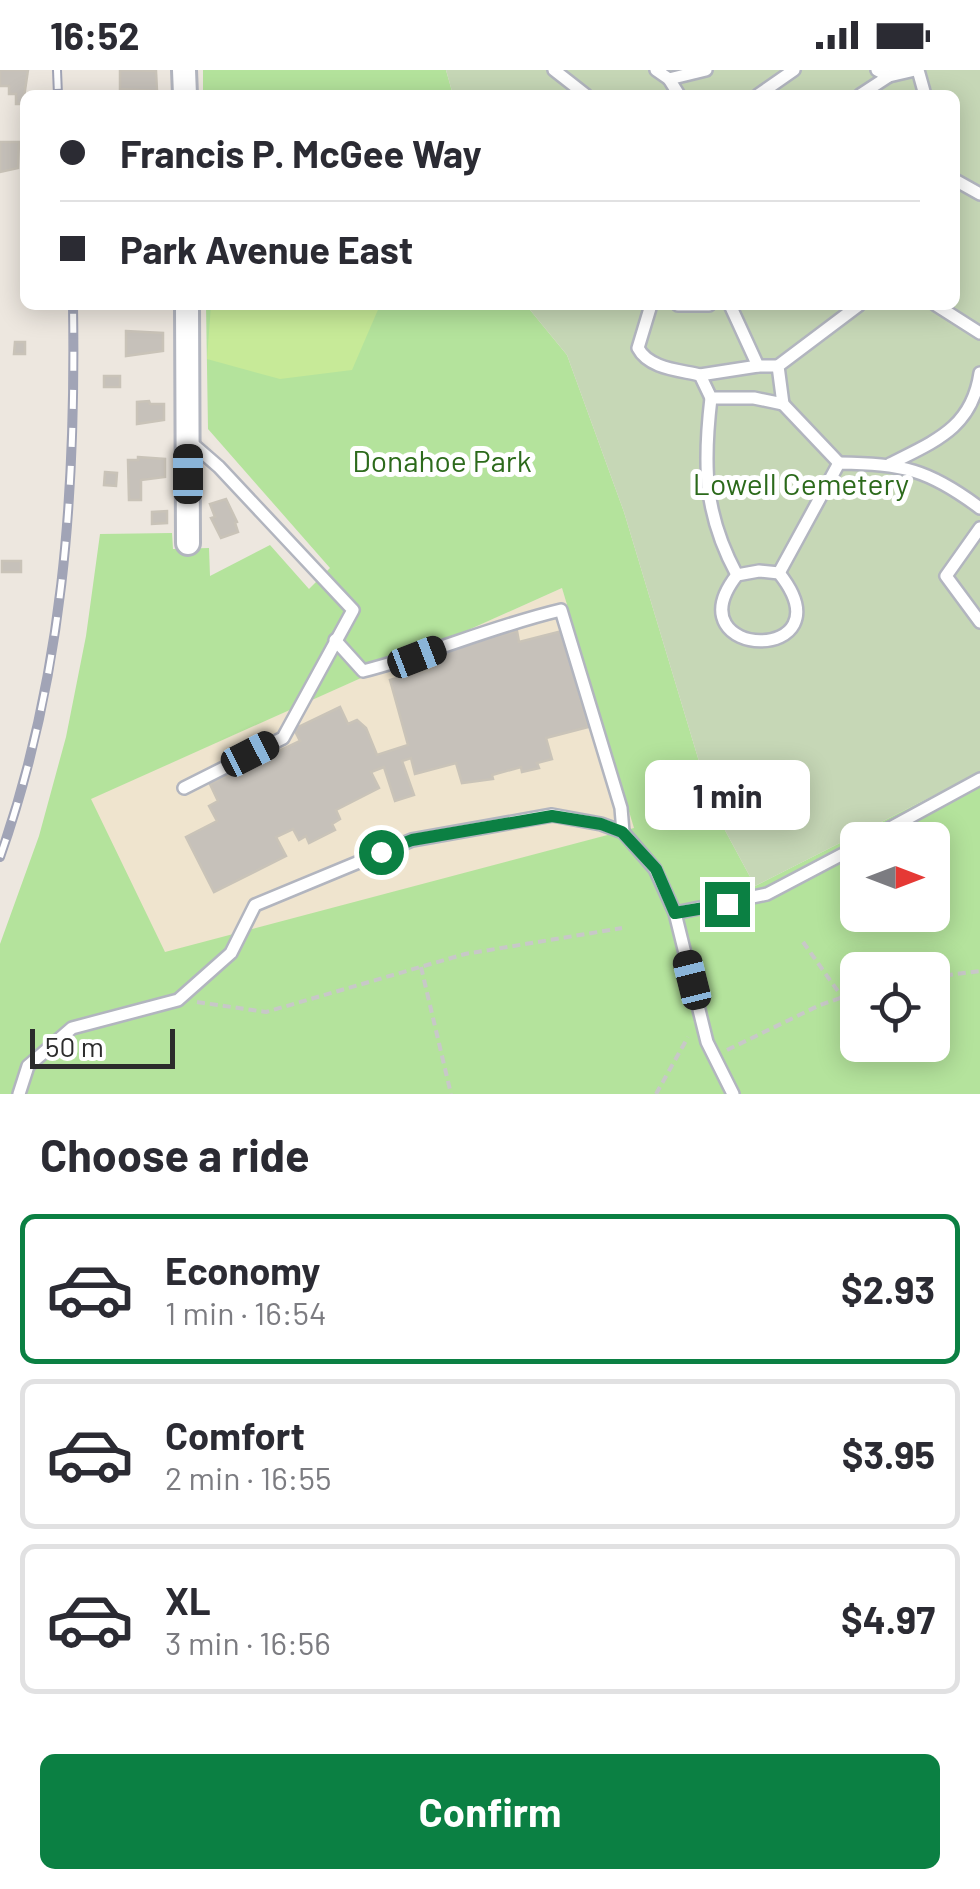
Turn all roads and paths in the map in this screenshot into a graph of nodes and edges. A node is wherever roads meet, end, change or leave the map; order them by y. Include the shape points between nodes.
1 (554, 70) edge
2 (656, 70) edge
3 (794, 70) edge
4 (917, 70) edge
5 (698, 71) edge
6 (883, 73) edge
7 (669, 79) junction
8 (580, 90) edge
9 (676, 90) edge
10 (765, 90) edge
11 (187, 310) edge
12 (649, 310) edge
13 (732, 310) edge
14 (852, 310) edge
15 (944, 310) edge
16 (980, 334) edge
17 (758, 366) junction
18 (778, 366) junction
19 (980, 373) edge
20 (700, 374) junction
21 (711, 398) junction
22 (783, 404) junction
23 (188, 440) junction
24 (839, 463) junction
25 (890, 464) junction
26 (980, 508) edge
27 (980, 528) edge
28 (188, 543) dead end
29 (779, 573) junction
30 (737, 575) junction
31 (980, 622) edge
32 (334, 640) junction
33 (980, 779) edge
34 (184, 788) dead end
35 (901, 822) edge
36 (622, 832) junction
37 (840, 855) edge
38 (675, 913) junction
39 (622, 928) dead end
40 (803, 942) dead end
41 (421, 966) junction
42 (980, 971) edge
43 (950, 975) edge
44 (840, 995) edge
45 (840, 999) edge
46 (178, 1000) junction
47 (700, 1013) junction
48 (723, 1052) dead end
49 (19, 1094) edge
50 (451, 1094) edge
51 (656, 1094) edge
52 (733, 1094) edge

1 - 8 lane
2 - 7 lane
3 - 10 lane
4 - 6 lane
5 - 7 lane
7 - 9 lane
11 - 23 street
12 - 20 lane via 638,348 642,356
13 - 17 lane
14 - 18 lane
15 - 16 lane
17 - 18 lane
17 - 20 lane
18 - 22 lane
19 - 25 lane via 978,391 954,428
20 - 21 lane
21 - 22 lane
21 - 30 lane via 709,508
22 - 24 lane
23 - 28 street
23 - 32 lane via 354,610
24 - 25 lane
24 - 29 lane
25 - 26 lane via 925,473
27 - 31 lane via 946,576
29 - 30 lane
29 - 30 lane via 799,611 779,638 752,642 736,638 723,614 726,590
32 - 34 lane via 283,738
32 - 36 lane via 363,671 561,610 621,808
33 - 35 lane
36 - 38 lane via 656,869
36 - 46 lane via 552,816 412,840 255,905 232,953
37 - 38 lane via 767,894
38 - 47 lane
39 - 41 path
40 - 44 path
41 - 46 path via 266,1012
41 - 50 path
42 - 43 path
45 - 48 path
46 - 49 lane via 72,1028 28,1066
47 - 51 path
47 - 52 lane

